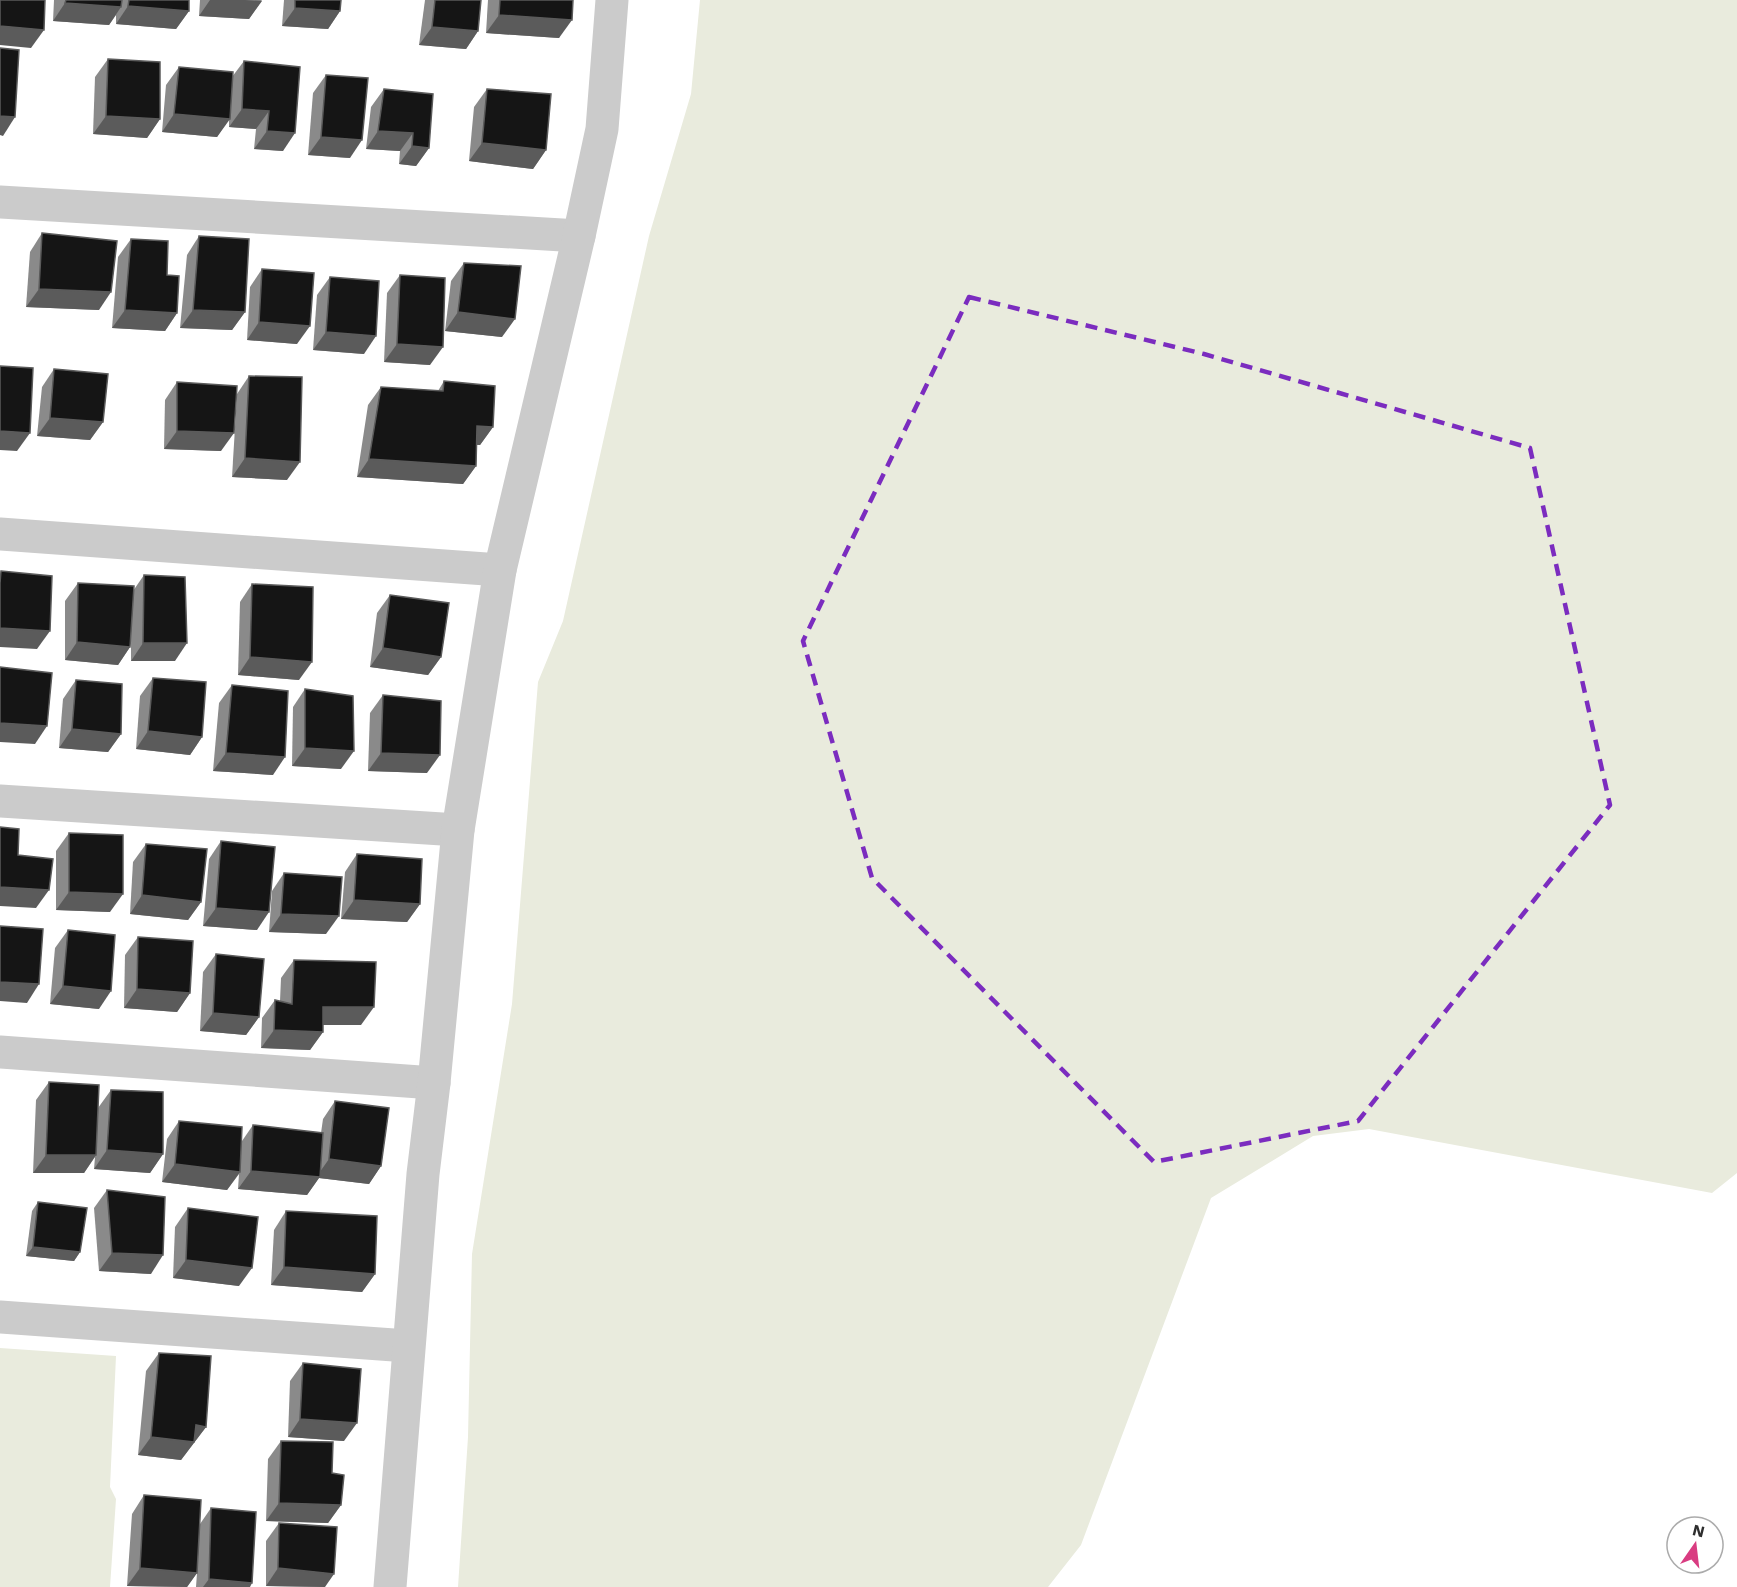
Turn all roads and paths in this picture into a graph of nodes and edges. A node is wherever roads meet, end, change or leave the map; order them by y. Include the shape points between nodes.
1 (612, 0) edge
2 (0, 202) edge
3 (579, 236) junction
4 (0, 534) edge
5 (500, 570) junction
6 (0, 801) edge
7 (458, 830) junction
8 (0, 1052) edge
9 (434, 1083) junction
10 (0, 1317) edge
11 (408, 1346) junction
12 (390, 1587) edge

1 - 3 street via 602,129
2 - 3 street
3 - 5 street
4 - 5 street
5 - 7 street
6 - 7 street
7 - 9 street
8 - 9 street
9 - 11 street
10 - 11 street
11 - 12 street

